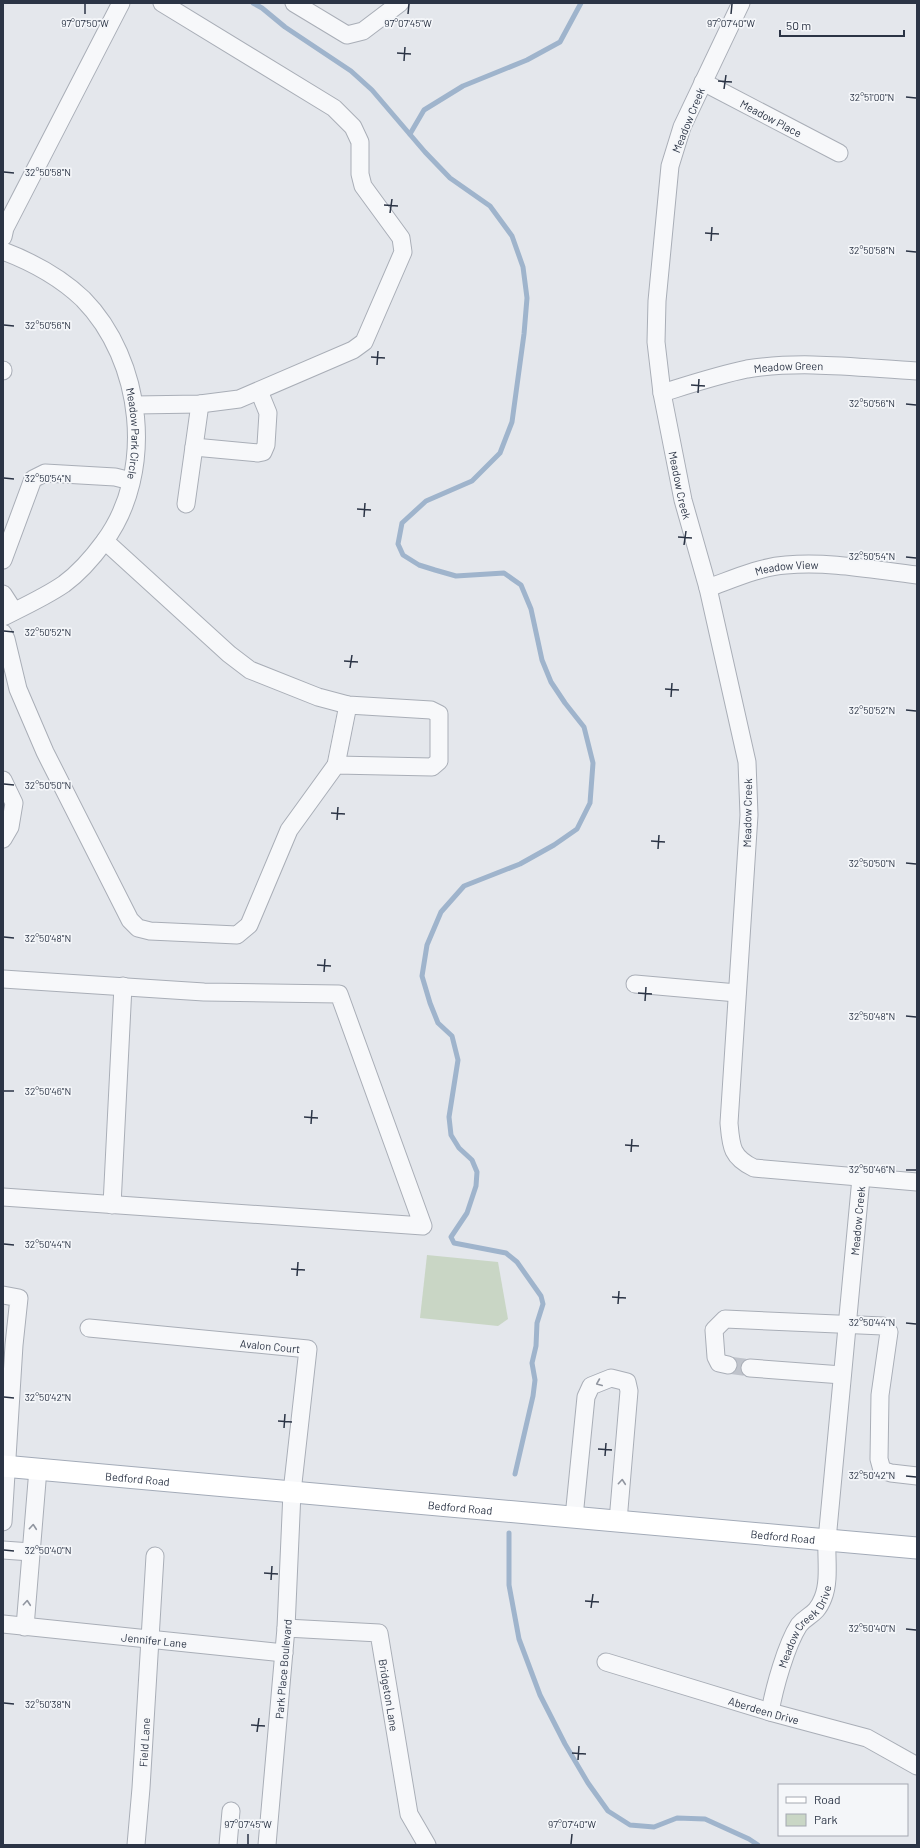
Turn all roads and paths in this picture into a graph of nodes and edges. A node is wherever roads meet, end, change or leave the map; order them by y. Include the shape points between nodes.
1 (121, 3) edge
2 (162, 3) edge
3 (294, 3) edge
4 (400, 3) edge
5 (741, 3) edge
6 (703, 82) junction
7 (839, 153) dead end
8 (3, 236) edge
9 (3, 251) edge
10 (917, 371) edge
11 (258, 391) junction
12 (662, 393) junction
13 (200, 404) junction
14 (135, 405) junction
15 (194, 447) junction
16 (131, 481) junction
17 (186, 504) dead end
18 (105, 542) junction
19 (3, 560) edge
20 (917, 575) edge
21 (708, 588) junction
22 (3, 594) edge
23 (9, 614) edge
24 (3, 633) edge
25 (348, 705) junction
26 (336, 765) junction
27 (3, 780) edge
28 (3, 839) edge
29 (3, 979) edge
30 (635, 984) dead end
31 (123, 986) junction
32 (737, 993) junction
33 (861, 1178) junction
34 (917, 1182) edge
35 (3, 1197) edge
36 (112, 1204) junction
37 (3, 1295) edge
38 (847, 1323) junction
39 (89, 1328) dead end
40 (728, 1365) tunnel mouth
41 (750, 1368) tunnel mouth
42 (842, 1375) junction
43 (5, 1466) edge
44 (38, 1469) junction
45 (917, 1476) edge
46 (292, 1492) junction
47 (574, 1517) junction
48 (618, 1521) junction
49 (3, 1522) edge
50 (826, 1540) junction
51 (917, 1548) edge
52 (3, 1550) edge
53 (31, 1552) junction
54 (155, 1556) dead end
55 (3, 1624) edge
56 (25, 1627) junction
57 (286, 1628) junction
58 (149, 1639) junction
59 (284, 1653) junction
60 (606, 1662) dead end
61 (770, 1712) junction
62 (917, 1766) edge
63 (231, 1811) dead end
64 (136, 1845) edge
65 (228, 1845) edge
66 (267, 1845) edge
67 (427, 1845) edge

1 - 8 street
2 - 11 street via 334,108 352,127 360,142 360,174 363,186 401,238 403,252 364,342 353,350
3 - 4 street via 347,35 363,31
5 - 6 street, Meadow Creek
6 - 7 street, Meadow Place
6 - 12 street, Meadow Creek via 682,127 670,166 657,301 656,342
9 - 14 street, Meadow Park Circle via 32,262 83,299 104,325 122,359
10 - 12 street, Meadow Green via 813,364 749,369 722,374
11 - 13 street via 239,399
11 - 15 street via 268,413 263,452
12 - 21 street, Meadow Creek via 683,500
13 - 14 street
13 - 15 street
14 - 16 street, Meadow Park Circle via 136,458
15 - 17 street
16 - 18 street, Meadow Park Circle via 117,521
16 - 19 street via 115,477 45,473 33,479
18 - 23 street, Meadow Park Circle via 64,583
18 - 25 street via 250,670 318,697
20 - 21 street, Meadow View via 818,564 785,565 755,571
21 - 32 street, Meadow Creek via 747,762 749,815
22 - 23 street
24 - 26 street via 18,689 45,752 130,920 138,928 150,931 237,935 249,925 289,830
25 - 26 street
25 - 26 street via 431,710 439,714 439,762 432,767
27 - 28 street via 14,803 10,827
29 - 31 street
30 - 32 street
31 - 36 street
31 - 36 street via 204,992 339,994 422,1226
32 - 33 street, Meadow Creek via 728,1123 731,1146 743,1162 754,1168
33 - 34 street
33 - 38 street, Meadow Creek
35 - 36 street
37 - 43 street via 19,1298
38 - 40 street via 726,1319 714,1330 716,1357 719,1363
38 - 42 street, Meadow Creek
38 - 45 street via 883,1326 889,1332 880,1395 878,1458 882,1470
39 - 46 street, Avalon Court via 308,1348
41 - 42 street
42 - 50 street, Meadow Creek
43 - 44 main road, Bedford Road
43 - 49 street
44 - 46 main road, Bedford Road
53 -> 44 street
46 - 47 main road, Bedford Road
46 - 57 street, Park Place Boulevard
47 - 48 main road, Bedford Road
48 -> 47 street via 629,1391 627,1382 611,1378 591,1386 586,1396
48 - 50 main road, Bedford Road
50 - 51 main road, Bedford Road
50 - 61 street, Meadow Creek Drive via 826,1588 823,1599 816,1612 801,1624 794,1634 774,1690
52 - 53 street
56 -> 53 street
54 - 58 street, Field Lane
55 - 56 street, Jennifer Lane
56 - 58 street, Jennifer Lane
57 - 59 street, Park Place Boulevard
57 - 67 street, Bridgeton Lane via 379,1633 409,1814
58 - 59 street, Jennifer Lane
58 - 64 street, Field Lane
59 - 66 street, Park Place Boulevard
60 - 61 street, Aberdeen Drive
61 - 62 street, Aberdeen Drive via 867,1738
63 - 65 street

